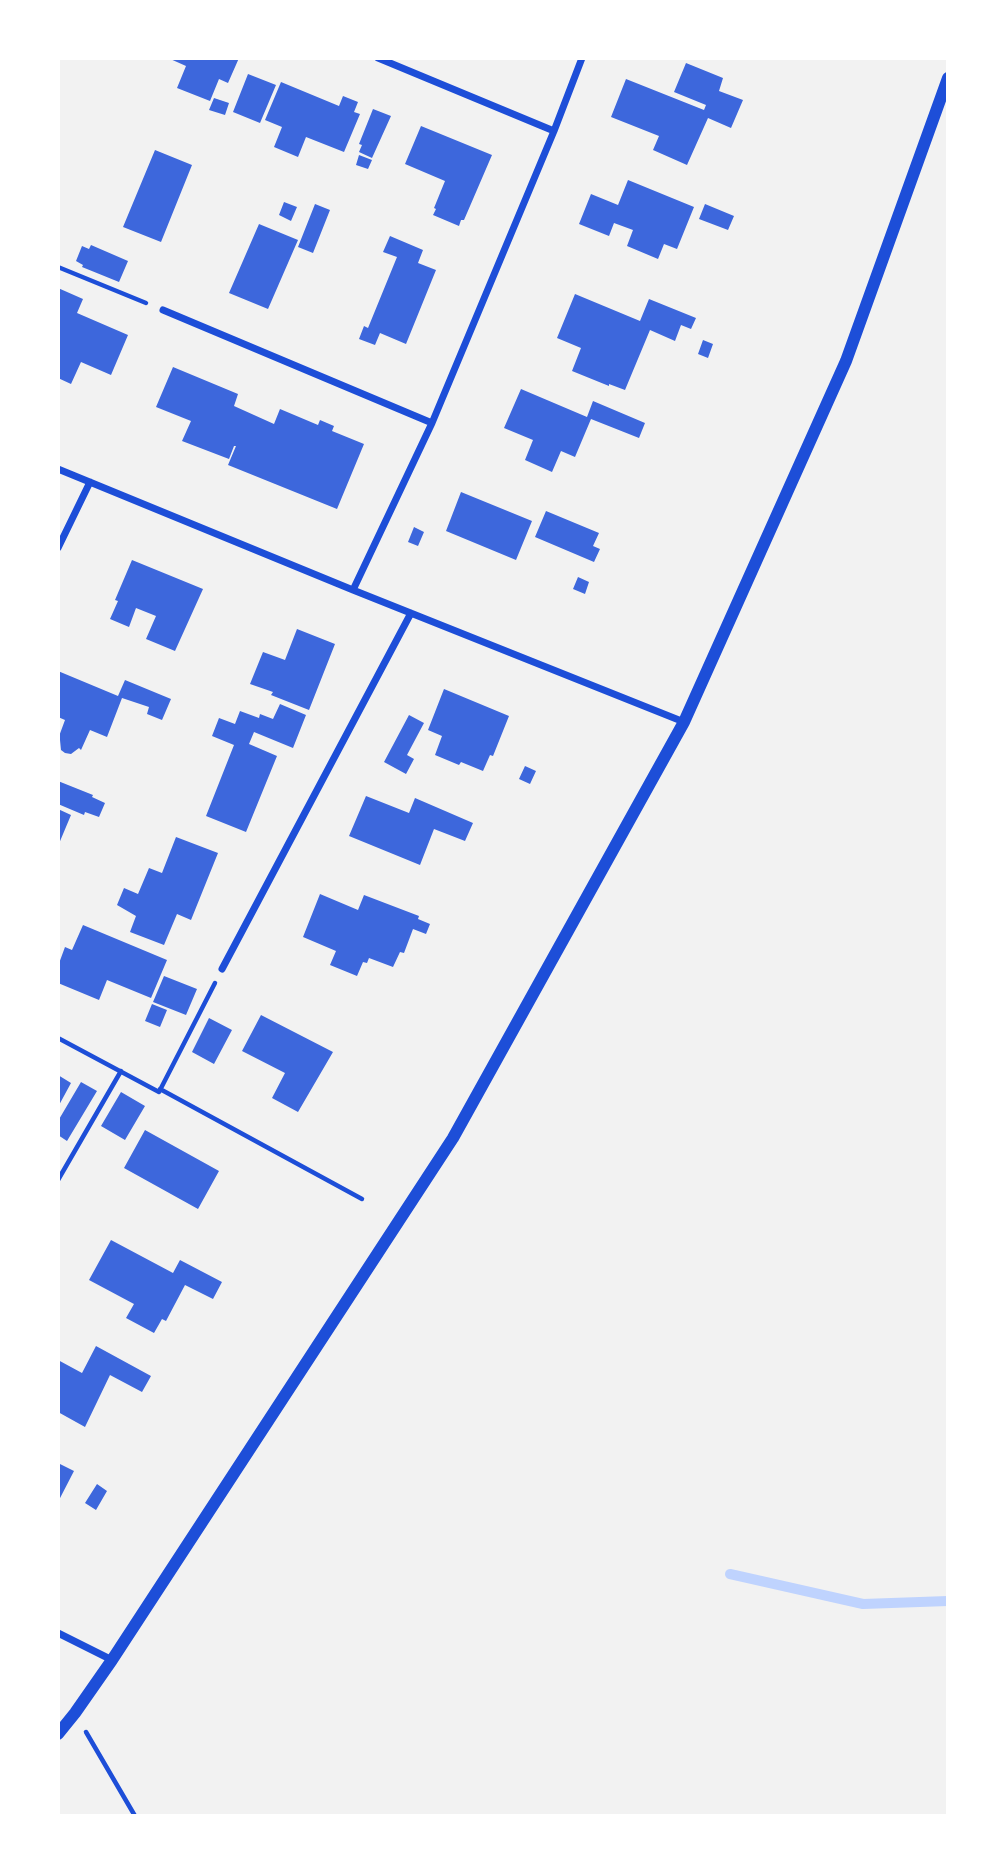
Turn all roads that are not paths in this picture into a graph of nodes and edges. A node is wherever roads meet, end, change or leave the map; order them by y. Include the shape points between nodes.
1 (378, 58) edge
2 (582, 58) edge
3 (948, 78) edge
4 (554, 131) junction
5 (163, 310) road end
6 (432, 423) junction
7 (58, 469) edge
8 (90, 482) junction
9 (58, 548) edge
10 (353, 590) junction
11 (411, 614) junction
12 (684, 722) junction
13 (222, 970) road end
14 (58, 1633) edge
15 (112, 1660) junction
16 (58, 1734) edge

1 - 4 street
2 - 4 street
3 - 12 street via 846,361
4 - 6 street
5 - 6 street
6 - 10 street
7 - 8 street
8 - 9 street
8 - 10 street
10 - 11 street
11 - 12 street
11 - 13 street
12 - 15 street via 453,1138
14 - 15 street
15 - 16 street

